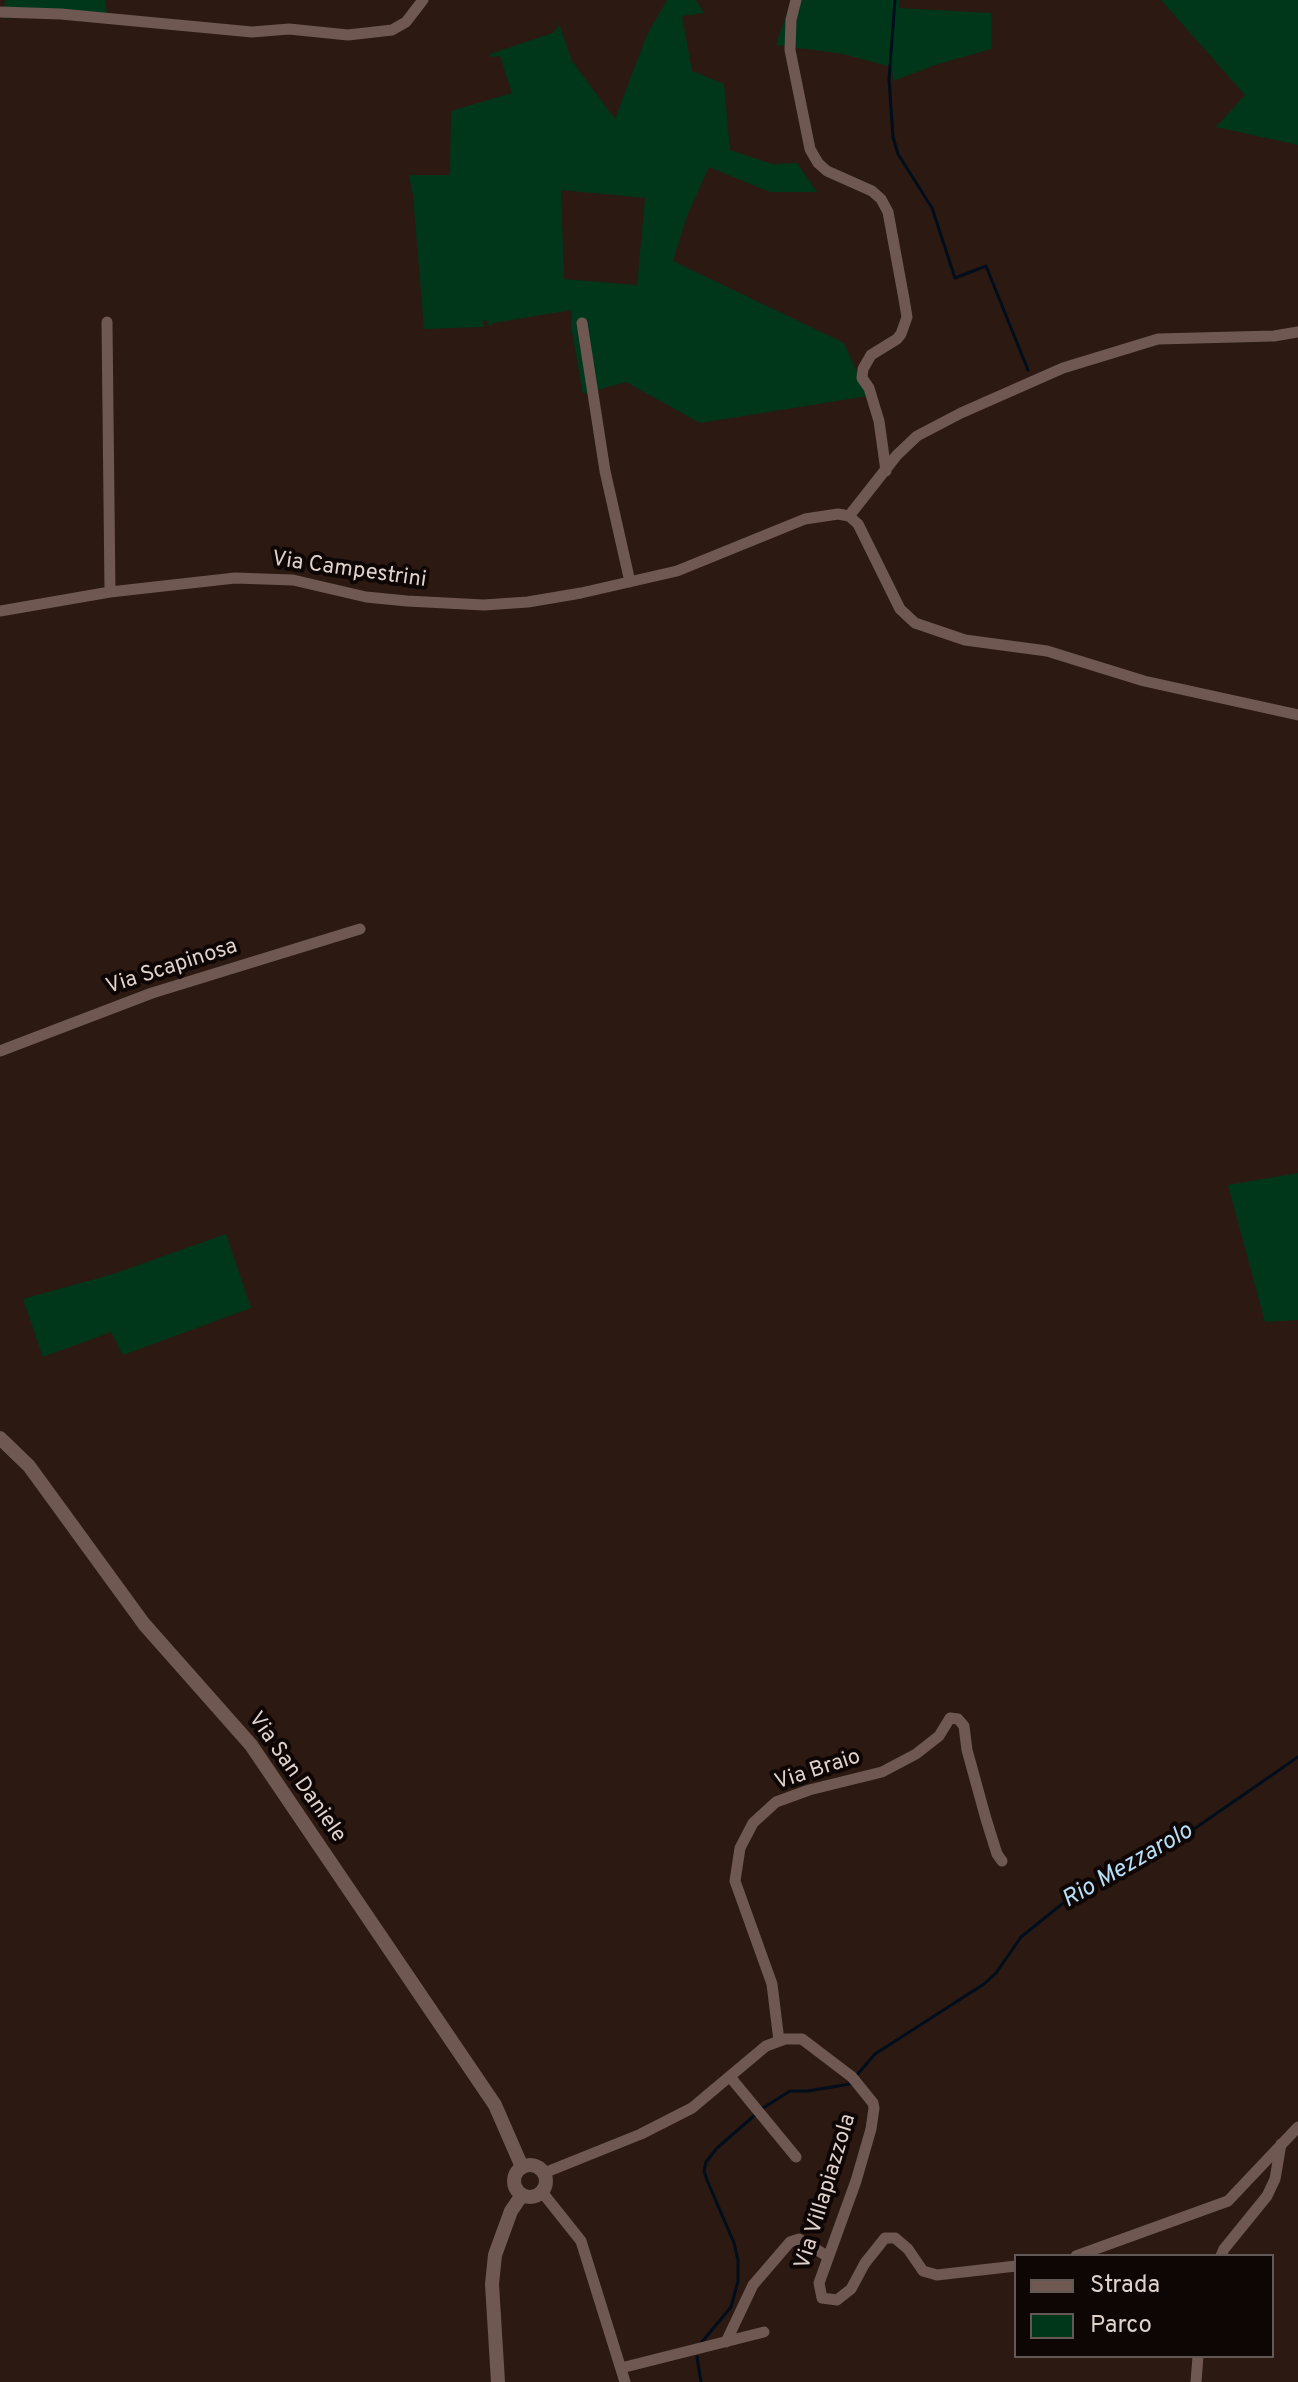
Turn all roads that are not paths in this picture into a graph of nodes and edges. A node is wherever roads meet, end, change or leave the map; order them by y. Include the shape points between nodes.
1 (423, 0) edge
2 (796, 0) edge
3 (0, 12) edge
4 (107, 322) dead end
5 (582, 323) dead end
6 (1298, 332) edge
7 (886, 471) junction
8 (849, 516) junction
9 (630, 582) junction
10 (110, 592) junction
11 (0, 611) edge
12 (1298, 715) edge
13 (360, 929) dead end
14 (0, 1051) edge
15 (0, 1438) edge
16 (1002, 1861) dead end
17 (779, 2041) junction
18 (731, 2078) junction
19 (1298, 2127) edge
20 (1282, 2143) junction
21 (796, 2157) dead end
22 (522, 2167) junction
23 (544, 2173) junction
24 (542, 2192) junction
25 (522, 2195) junction
26 (1082, 2254) edge
27 (1222, 2254) edge
28 (827, 2256) junction
29 (1014, 2266) edge
30 (764, 2332) dead end
31 (726, 2342) junction
32 (1198, 2358) edge
33 (621, 2368) junction
34 (498, 2382) edge
35 (624, 2382) edge
36 (1196, 2382) edge

1 - 3 street via 392,30 348,35
2 - 7 street via 790,50 810,149 827,171 877,195 888,212 905,326 897,339 868,359 862,376 879,421
4 - 10 street
5 - 9 street via 605,471
6 - 7 street via 1158,339 1063,368 917,436
7 - 8 street
8 - 9 street, Via Campestrini via 805,519 677,571
8 - 12 street via 867,538 900,609 915,623 965,640 1037,648 1144,681
9 - 10 street, Via Campestrini via 484,605 366,597 273,579 235,578
10 - 11 street, Via Campestrini
13 - 14 street, Via Scapinosa via 152,993
15 - 22 street, Via San Daniele via 29,1466 144,1624 251,1745 495,2105
16 - 17 street, Via Braio via 958,1719 950,1718 939,1736 882,1772 776,1802 753,1823 740,1848 735,1881 772,1984
17 - 18 street
17 - 28 street, Via Villapiazzola via 802,2039 852,2077 873,2103 868,2142
18 - 21 street
18 - 23 street via 663,2123
19 - 20 street
20 - 26 street via 1228,2201
20 - 27 street via 1267,2196
22 - 23 street
22 - 25 street via 514,2184
23 - 24 street
24 - 25 street
24 - 33 street via 581,2241
25 - 34 street via 495,2255 492,2298
28 - 29 street, Via Villapiazzola via 819,2283 822,2298 837,2300 851,2289 885,2238 895,2238 923,2271 937,2275
28 - 31 street via 799,2239 790,2242 753,2285
30 - 31 street
31 - 33 street
32 - 36 street
33 - 35 street

